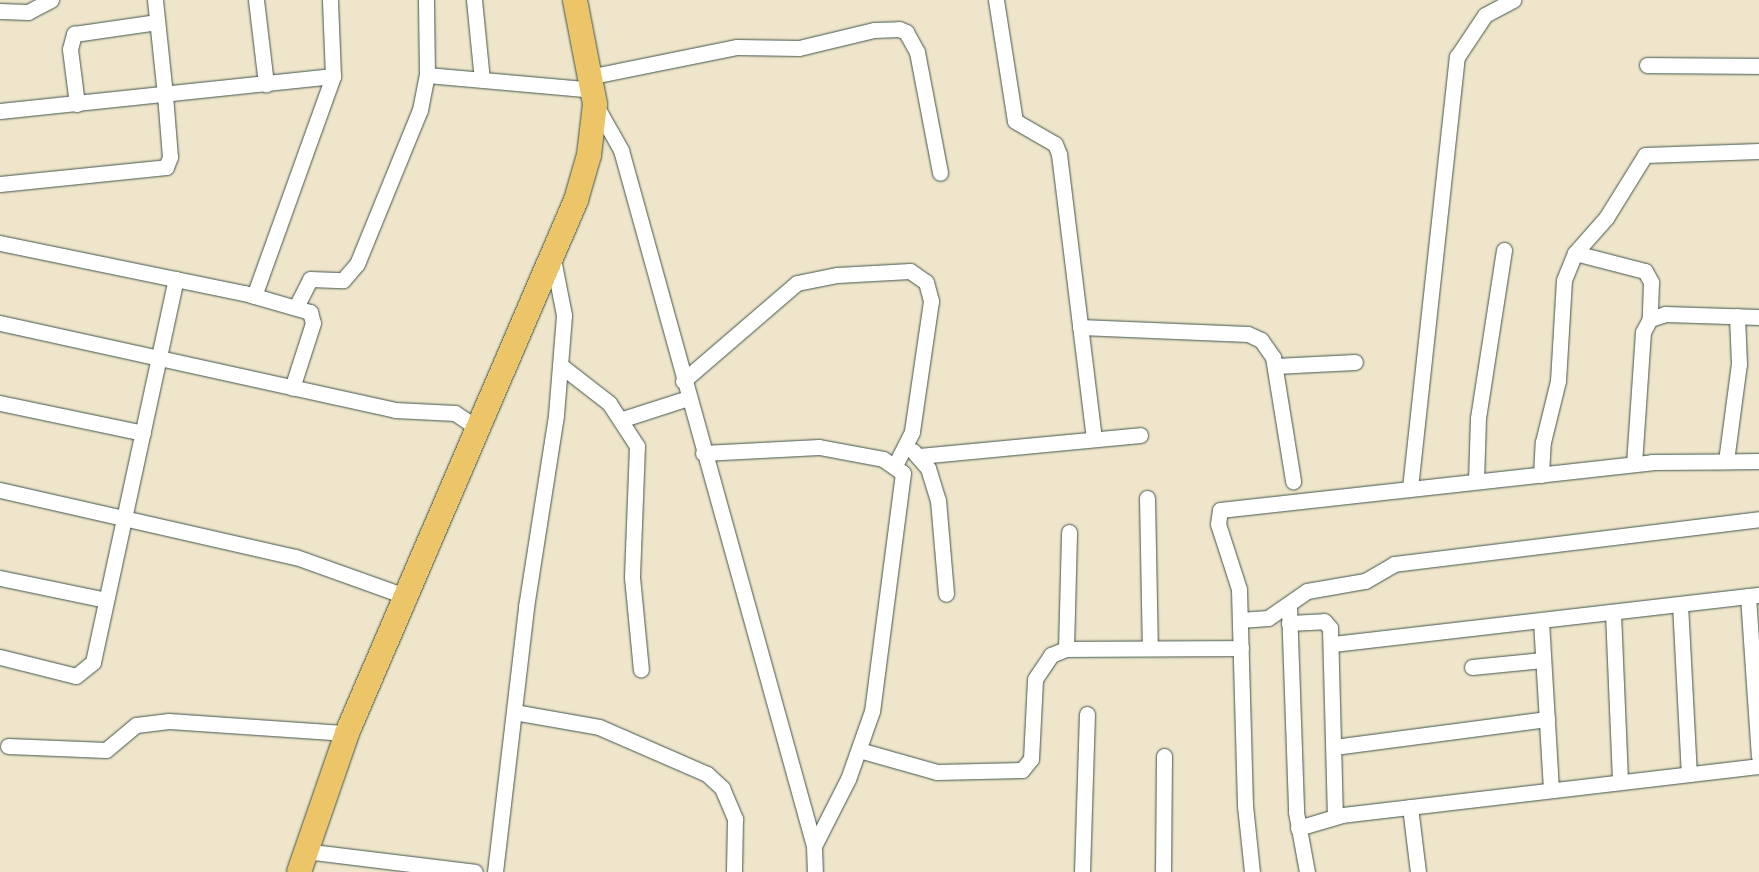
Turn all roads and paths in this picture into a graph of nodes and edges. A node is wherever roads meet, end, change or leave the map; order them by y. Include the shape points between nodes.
1 (51, 0) edge
2 (155, 0) edge
3 (256, 0) edge
4 (330, 0) edge
5 (426, 0) edge
6 (474, 0) edge
7 (575, 0) edge
8 (996, 0) edge
9 (1513, 0) edge
10 (0, 10) edge
11 (157, 22) junction
12 (1647, 65) dead end
13 (1759, 66) edge
14 (427, 75) junction
15 (333, 76) junction
16 (482, 80) junction
17 (266, 84) junction
18 (594, 90) junction
19 (166, 95) junction
20 (77, 104) junction
21 (0, 111) edge
22 (1759, 151) edge
23 (940, 173) dead end
24 (0, 184) edge
25 (0, 243) edge
26 (1504, 250) dead end
27 (1575, 253) junction
28 (553, 259) junction
29 (176, 279) junction
30 (254, 296) junction
31 (296, 307) junction
32 (1737, 316) junction
33 (1759, 317) edge
34 (1650, 319) junction
35 (0, 324) edge
36 (1080, 327) junction
37 (159, 357) junction
38 (1355, 362) dead end
39 (560, 365) junction
40 (1275, 366) junction
41 (683, 381) junction
42 (292, 388) junction
43 (688, 398) junction
44 (0, 403) edge
45 (623, 419) junction
46 (479, 429) junction
47 (143, 433) junction
48 (1140, 435) dead end
49 (1094, 439) junction
50 (906, 446) junction
51 (702, 453) junction
52 (919, 456) junction
53 (1759, 461) edge
54 (1726, 462) junction
55 (896, 464) junction
56 (1634, 464) junction
57 (1541, 475) junction
58 (1476, 480) junction
59 (1293, 481) dead end
60 (1410, 488) junction
61 (0, 490) edge
62 (1147, 498) dead end
63 (124, 517) junction
64 (1759, 520) edge
65 (1068, 532) dead end
66 (0, 578) edge
67 (946, 594) dead end
68 (1754, 595) edge
69 (408, 597) junction
70 (106, 600) junction
71 (1680, 604) junction
72 (1289, 607) junction
73 (1614, 613) junction
74 (1240, 620) junction
75 (1541, 621) junction
76 (1289, 623) junction
77 (1332, 644) junction
78 (1150, 648) junction
79 (1241, 648) junction
80 (1066, 649) junction
81 (0, 657) edge
82 (1544, 660) junction
83 (1472, 667) dead end
84 (641, 670) dead end
85 (514, 712) junction
86 (1087, 714) dead end
87 (1547, 719) junction
88 (347, 733) junction
89 (8, 746) dead end
90 (1334, 747) junction
91 (859, 750) junction
92 (1164, 756) dead end
93 (1759, 756) edge
94 (1759, 766) edge
95 (1689, 774) junction
96 (1620, 782) junction
97 (1551, 790) junction
98 (1410, 807) junction
99 (1335, 816) junction
100 (1298, 828) junction
101 (814, 846) junction
102 (302, 862) edge
103 (475, 872) edge
104 (495, 872) edge
105 (734, 872) edge
106 (815, 872) edge
107 (1082, 872) edge
108 (1163, 872) edge
109 (1252, 872) edge
110 (1307, 872) edge
111 (1418, 872) edge

1 - 10 street via 28,12
2 - 11 street
3 - 17 street
4 - 15 street
5 - 14 street
6 - 16 street
7 - 18 main road
8 - 36 street via 1015,121 1055,144 1060,154
9 - 60 street via 1485,15 1456,57
11 - 19 street
11 - 20 street via 74,34 70,49
12 - 13 street
14 - 16 street
14 - 31 street via 420,110 353,273 343,280 310,279
15 - 17 street
15 - 30 street
16 - 18 street
17 - 19 street
18 - 23 street via 736,47 799,48 899,29 906,32 917,52
18 - 28 main road via 589,155
18 - 41 street via 621,150
19 - 20 street
19 - 24 street via 170,157 166,167
20 - 21 street
22 - 27 street via 1645,154 1606,218
25 - 29 street
26 - 58 street via 1478,418
27 - 34 street via 1644,271 1651,282
27 - 57 street via 1563,290 1558,381 1543,442
28 - 39 street via 564,315
28 - 46 main road
29 - 30 street
29 - 37 street
30 - 31 street
31 - 42 street via 310,312 313,323
32 - 33 street
32 - 34 street via 1665,314
32 - 54 street via 1739,364
34 - 56 street via 1644,332
35 - 37 street
36 - 40 street via 1248,334 1270,348
36 - 49 street
37 - 42 street
37 - 47 street
38 - 40 street
39 - 45 street
39 - 85 street
40 - 59 street
41 - 43 street
41 - 50 street via 797,283 856,273 910,271 926,282 931,300 918,404
42 - 46 street via 413,413 455,413
43 - 45 street
43 - 51 street
44 - 47 street
45 - 84 street via 639,457 632,577
46 - 69 main road
47 - 63 street
48 - 49 street
49 - 52 street
50 - 52 street
50 - 55 street
51 - 55 street via 819,447
51 - 101 street
52 - 67 street via 928,468 938,500
53 - 54 street
54 - 56 street
55 - 91 street via 903,473 903,486 876,694
56 - 57 street
57 - 58 street
58 - 60 street
60 - 74 street via 1220,510 1218,524 1239,589
61 - 63 street
62 - 78 street
63 - 69 street via 296,557
63 - 70 street
64 - 72 street via 1394,564 1365,581 1307,591
65 - 80 street
66 - 70 street
68 - 71 street
68 - 93 street
69 - 88 main road
70 - 81 street via 93,662 83,674
71 - 73 street
71 - 95 street
72 - 74 street via 1268,618
72 - 76 street
73 - 75 street
73 - 96 street
74 - 79 street
75 - 77 street
75 - 82 street
76 - 77 street via 1324,621
76 - 100 street
77 - 90 street
78 - 79 street
78 - 80 street
79 - 109 street via 1245,805
80 - 91 street via 1051,655 1037,673 1028,768 937,772
82 - 83 street
82 - 87 street
85 - 104 street
85 - 105 street via 599,727 711,777 728,797 735,819
86 - 107 street
87 - 90 street
87 - 97 street
88 - 89 street via 169,721 136,725 106,750
88 - 102 main road
90 - 99 street
91 - 101 street
92 - 108 street
94 - 95 street
95 - 96 street
96 - 97 street
97 - 98 street
98 - 99 street
98 - 111 street
99 - 100 street
100 - 110 street
101 - 106 street
102 - 103 street

